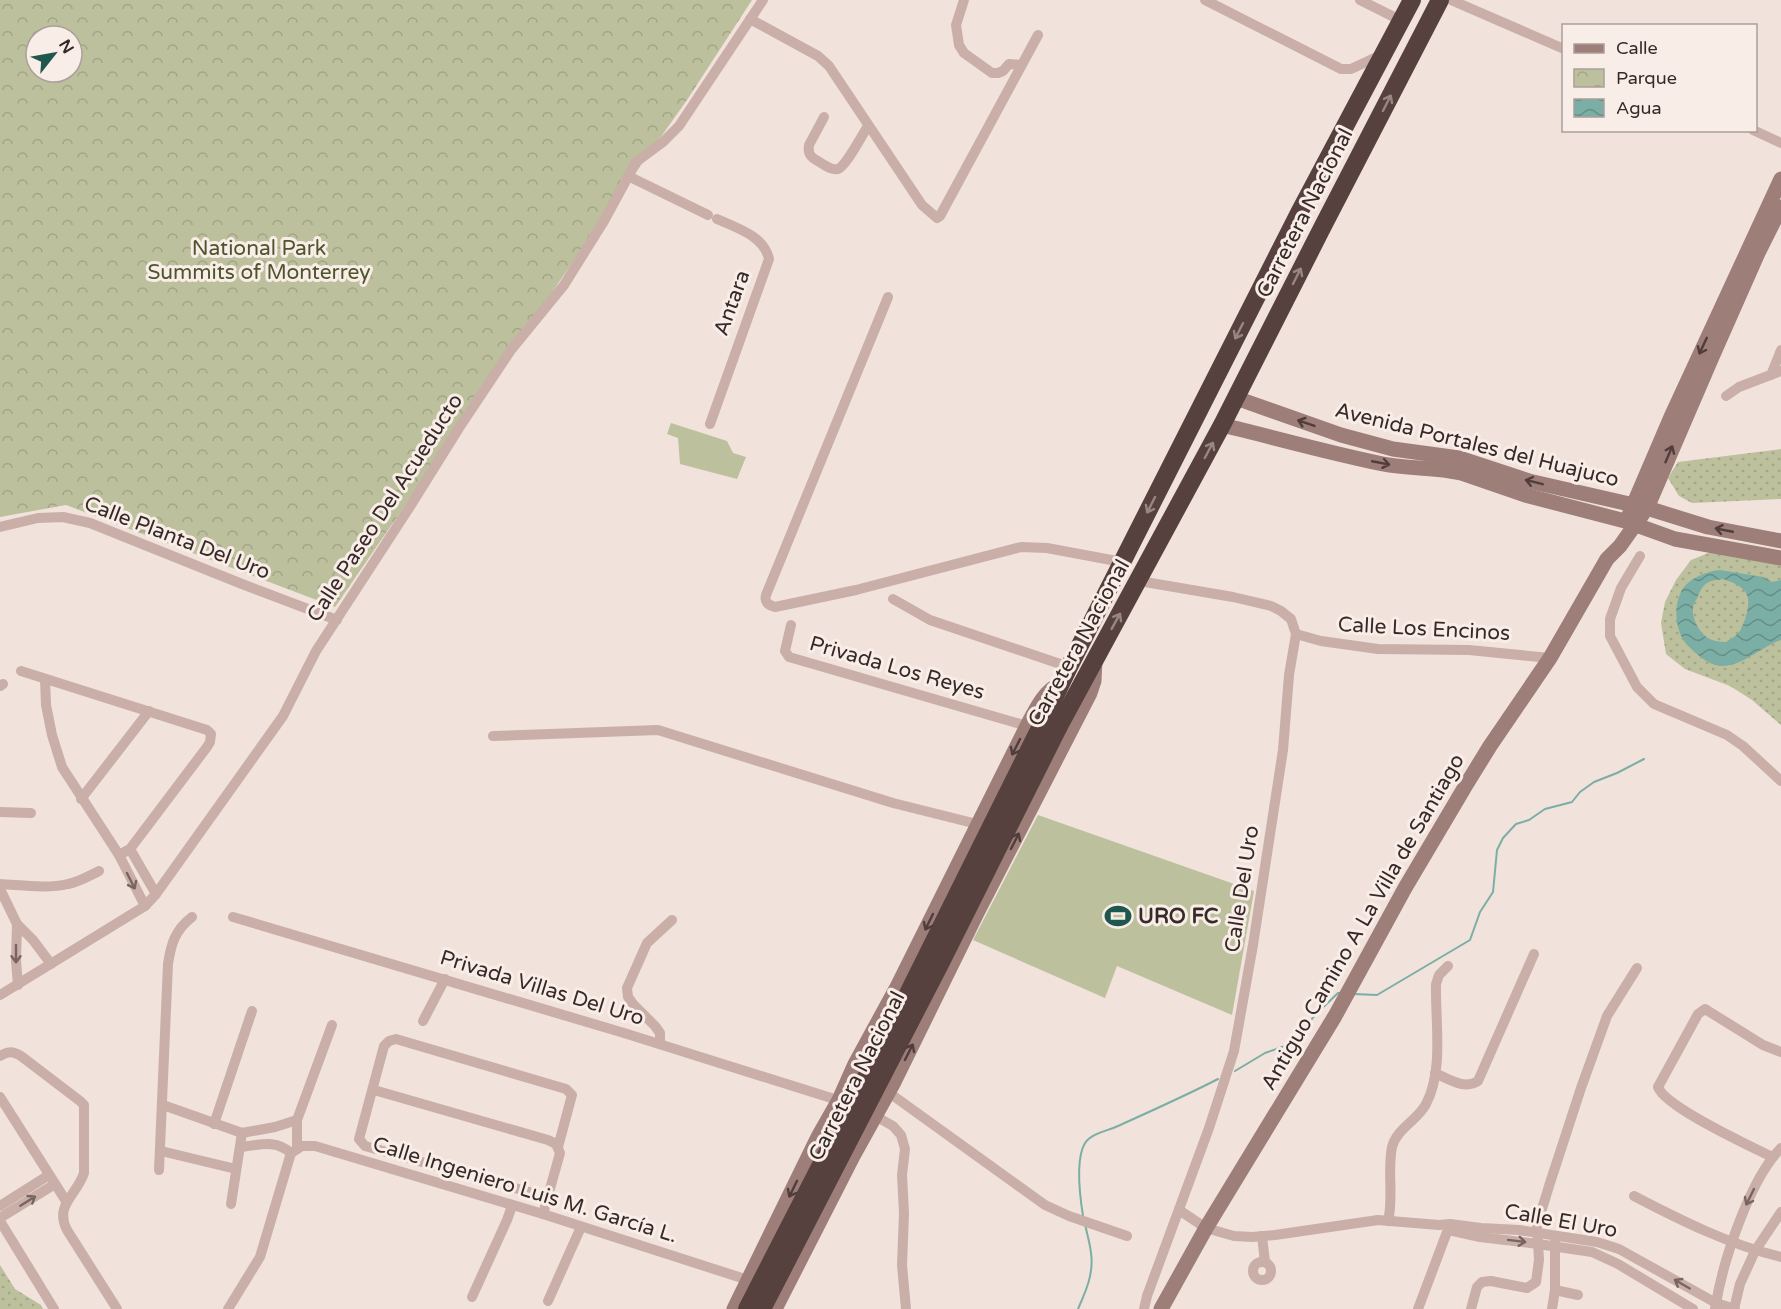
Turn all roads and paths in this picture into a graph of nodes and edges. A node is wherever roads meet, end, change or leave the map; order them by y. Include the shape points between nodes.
1 (763, 0) edge
2 (964, 0) edge
3 (1205, 0) edge
4 (1359, 0) edge
5 (1412, 0) edge
6 (1440, 0) edge
7 (1451, 0) edge
8 (750, 19) junction
9 (1402, 21) junction
10 (1038, 35) dead end
11 (1562, 49) edge
12 (1383, 54) junction
13 (1021, 65) junction
14 (824, 117) dead end
15 (868, 126) junction
16 (1757, 132) edge
17 (1781, 143) edge
18 (628, 176) junction
19 (1781, 179) edge
20 (1781, 207) edge
21 (888, 297) dead end
22 (1781, 350) edge
23 (1776, 373) edge
24 (1726, 396) dead end
25 (1236, 398) junction
26 (710, 424) dead end
27 (1222, 425) junction
28 (1341, 435) junction
29 (1334, 453) junction
30 (1640, 507) junction
31 (1629, 524) junction
32 (1701, 525) junction
33 (0, 528) edge
34 (1781, 541) edge
35 (1697, 543) junction
36 (1640, 556) dead end
37 (1781, 558) edge
38 (1122, 562) junction
39 (1139, 580) junction
40 (893, 599) dead end
41 (338, 620) junction
42 (791, 625) dead end
43 (1296, 634) junction
44 (1550, 658) junction
45 (1095, 659) junction
46 (21, 672) dead end
47 (1065, 675) junction
48 (45, 679) junction
49 (149, 711) junction
50 (1042, 727) junction
51 (493, 736) dead end
52 (1781, 781) edge
53 (81, 799) junction
54 (0, 812) edge
55 (31, 813) dead end
56 (977, 824) junction
57 (130, 849) junction
58 (119, 855) junction
59 (99, 871) dead end
60 (0, 884) edge
61 (0, 889) edge
62 (156, 894) junction
63 (145, 906) junction
64 (192, 917) dead end
65 (233, 917) dead end
66 (672, 920) dead end
67 (17, 924) junction
68 (1534, 954) dead end
69 (51, 964) junction
70 (1448, 966) dead end
71 (1637, 968) dead end
72 (445, 980) junction
73 (18, 985) junction
74 (0, 995) edge
75 (252, 1011) dead end
76 (423, 1021) dead end
77 (332, 1025) dead end
78 (660, 1044) junction
79 (1781, 1052) edge
80 (0, 1056) edge
81 (855, 1064) junction
82 (1436, 1073) junction
83 (891, 1087) junction
84 (374, 1090) junction
85 (0, 1097) edge
86 (839, 1100) junction
87 (163, 1105) junction
88 (876, 1116) junction
89 (297, 1120) junction
90 (214, 1124) junction
91 (275, 1127) junction
92 (242, 1133) junction
93 (818, 1137) junction
94 (273, 1144) junction
95 (558, 1147) junction
96 (240, 1148) junction
97 (1781, 1148) edge
98 (294, 1150) junction
99 (161, 1152) junction
100 (853, 1156) junction
101 (1772, 1157) junction
102 (236, 1169) junction
103 (159, 1170) dead end
104 (52, 1180) junction
105 (1634, 1196) dead end
106 (547, 1197) junction
107 (66, 1202) junction
108 (231, 1203) dead end
109 (0, 1206) edge
110 (512, 1206) junction
111 (1179, 1210) junction
112 (1781, 1212) edge
113 (543, 1214) junction
114 (0, 1219) edge
115 (1383, 1221) junction
116 (1446, 1226) junction
117 (581, 1227) junction
118 (1206, 1228) junction
119 (1126, 1236) dead end
120 (1262, 1236) junction
121 (1538, 1238) junction
122 (1555, 1241) junction
123 (1733, 1242) junction
124 (1755, 1251) junction
125 (1781, 1257) edge
126 (1539, 1260) junction
127 (1265, 1262) dead end
128 (1555, 1264) junction
129 (1722, 1278) junction
130 (748, 1280) junction
131 (1740, 1284) junction
132 (1555, 1290) junction
133 (1578, 1295) dead end
134 (472, 1297) dead end
135 (548, 1301) dead end
136 (905, 1304) edge
137 (1715, 1306) edge
138 (54, 1309) edge
139 (117, 1309) edge
140 (228, 1309) edge
141 (734, 1309) edge
142 (747, 1309) edge
143 (762, 1309) edge
144 (775, 1309) edge
145 (913, 1309) edge
146 (1144, 1309) edge
147 (1161, 1309) edge
148 (1418, 1309) edge
149 (1471, 1309) edge
150 (1552, 1309) edge
151 (1693, 1309) edge
152 (1734, 1309) edge

1 - 8 street, Calle Paseo Del Acueducto
2 - 13 street via 956,25 964,53 992,73 1003,71 1010,64
3 - 12 street via 1341,69 1351,69
4 - 9 street
5 - 9 highway, Carretera Nacional
25 -> 6 highway, Carretera Nacional
7 - 11 street
8 - 15 street via 818,56 829,66
8 - 18 street, Calle Paseo Del Acueducto via 678,126 636,162
9 - 12 highway, Carretera Nacional
10 - 13 street
12 -> 38 highway, Carretera Nacional
13 - 15 street via 937,218 922,205
14 - 15 street via 808,149 812,158 832,169 844,164
16 - 17 street
18 - 26 street, Antara via 756,239 767,251 769,259
18 - 41 street, Calle Paseo Del Acueducto via 564,285 511,350
19 -> 30 street via 1676,406
30 -> 20 street, Antiguo Camino A La Villa de Santiago
21 - 38 street via 766,595 769,606 856,590 1021,547
22 - 23 street
23 - 24 street via 1738,387
25 - 27 highway, Carretera Nacional
28 -> 25 street, Avenida Portales del Huajuco
27 - 29 street, Avenida Portales del Huajuco
39 -> 27 highway, Carretera Nacional
28 - 29 street
30 -> 28 street, Avenida Portales del Huajuco via 1529,481 1459,458 1393,449
29 -> 31 street, Avenida Portales del Huajuco via 1386,465 1461,472 1525,495
30 - 31 street, Antiguo Camino A La Villa de Santiago
30 - 32 street, Avenida Portales del Huajuco
31 - 35 street, Avenida Portales del Huajuco
31 - 44 street, Antiguo Camino A La Villa de Santiago via 1611,542 1607,559
34 -> 32 street, Avenida Portales del Huajuco
32 - 35 street
33 - 41 street, Calle Planta Del Uro via 55,517 90,523
35 - 37 street, Avenida Portales del Huajuco
36 - 52 street via 1621,588 1610,619 1610,636 1637,687 1654,704 1743,746
38 - 47 highway, Carretera Nacional
39 - 43 street via 1271,606 1291,620
45 -> 39 highway, Carretera Nacional
40 - 47 street via 930,621
41 - 62 street, Calle Paseo Del Acueducto via 316,651 283,716
42 - 50 street, Privada Los Reyes via 785,651 789,657
43 - 44 street, Calle Los Encinos via 1366,648 1469,650
43 - 111 street, Calle Del Uro via 1281,761 1234,1051
44 - 118 street, Antiguo Camino A La Villa de Santiago via 1466,785 1348,993
45 - 50 highway, Carretera Nacional
83 -> 45 street via 1090,693
46 - 48 street
47 - 50 highway, Carretera Nacional
48 - 49 street
48 - 53 street via 46,705 56,748
49 - 53 street
49 - 57 street via 207,730 210,742
50 -> 56 street
50 - 142 highway, Carretera Nacional, bridge
50 - 143 highway, Carretera Nacional, bridge via 940,964
51 - 56 street via 658,730 870,796
53 - 58 street
54 - 55 street
56 -> 81 street
57 - 58 street
57 - 62 street
58 -> 63 street
59 - 60 street via 65,885
61 - 67 street
62 - 63 street, Calle Paseo Del Acueducto
63 - 69 street, Calle Paseo Del Acueducto
64 - 87 street via 176,932 171,943
65 - 72 street, Privada Villas Del Uro
66 - 78 street via 646,943 627,988 633,1004 660,1033
67 - 69 street
67 -> 73 street
68 - 82 street via 1478,1081 1462,1084
69 - 73 street, Calle Paseo Del Acueducto
70 - 82 street via 1436,984
71 - 121 street via 1607,1016 1594,1051 1537,1225
72 - 76 street
72 - 78 street, Privada Villas Del Uro
73 - 74 street, Calle Paseo Del Acueducto
75 - 90 street
77 - 89 street
78 - 86 street, Privada Villas Del Uro
79 - 101 street via 1705,1009 1698,1014 1658,1088 1662,1095 1699,1120
80 - 107 street via 15,1052 84,1105 84,1173
81 - 83 street via 863,1078
81 - 86 street
82 - 115 street via 1427,1103 1393,1146 1390,1193
83 - 88 street
83 - 119 street via 1045,1205
84 - 95 street via 548,1140
84 - 95 street via 384,1046 396,1039 566,1089 572,1095
84 - 106 street via 360,1138 365,1146
85 - 104 street
86 - 88 street, Privada Villas Del Uro
86 - 93 street
87 - 90 street
87 - 99 street
88 - 100 street
88 - 136 street, Privada Villas Del Uro via 901,1135 905,1149
89 - 91 street
89 - 98 street
90 - 92 street
91 - 92 street
91 - 94 street
92 - 96 street
93 - 100 street via 831,1130 846,1134 854,1148
93 -> 130 street
94 - 96 street
94 - 98 street
95 - 106 street via 560,1153
96 - 102 street
97 - 101 street
98 - 110 street, Calle Ingeniero Luis M. García L. via 315,1146
98 - 140 street via 260,1257
99 - 102 street
99 - 103 street
100 - 144 street
101 -> 123 street via 1744,1209
102 - 108 street
104 - 107 street
104 - 109 street
114 -> 104 street
105 - 123 street
106 - 113 street
107 - 139 street via 64,1225
110 - 113 street, Calle Ingeniero Luis M. García L.
110 - 134 street
111 - 118 street, Calle El Uro
111 - 146 street, Calle Del Uro
112 - 124 street
113 - 117 street, Calle Ingeniero Luis M. García L.
114 - 138 street
115 - 116 street, Calle El Uro
115 - 120 street, Calle El Uro
116 - 121 street, Calle El Uro
116 - 148 street
117 - 130 street, Calle Ingeniero Luis M. García L.
117 - 135 street
118 - 120 street, Calle El Uro via 1234,1236
118 - 147 street, Antiguo Camino A La Villa de Santiago
120 - 127 street
121 - 122 street, Calle El Uro
121 - 126 street
122 - 128 street
137 -> 122 street, Calle El Uro via 1619,1249 1597,1242
122 - 151 street, Calle El Uro via 1601,1256
123 - 124 street
123 - 129 street
124 - 125 street
124 - 131 street
126 - 128 street
126 - 149 street via 1536,1282 1531,1286 1482,1282
128 - 132 street
129 - 131 street
129 - 137 street
130 - 141 street
131 - 152 street
132 - 133 street
132 - 150 street
136 - 145 street
137 - 152 street, Calle El Uro

